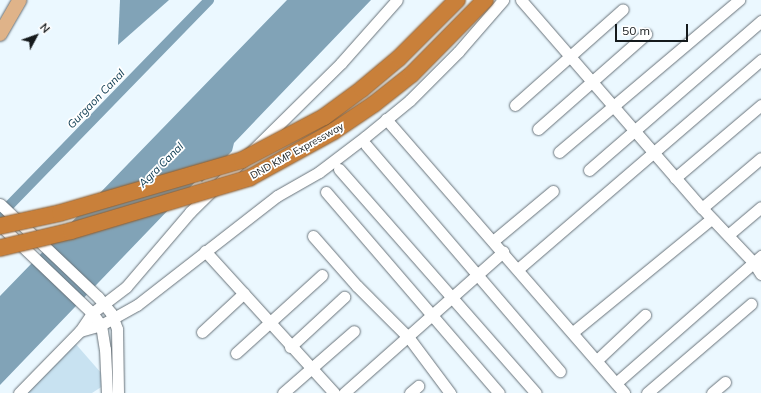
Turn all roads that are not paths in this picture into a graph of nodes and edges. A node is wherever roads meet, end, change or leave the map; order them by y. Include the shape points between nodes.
1 (20, 0) edge
2 (397, 0) edge
3 (457, 0) edge
4 (485, 0) edge
5 (503, 0) edge
6 (521, 0) edge
7 (740, 0) edge
8 (623, 9) dead end
9 (761, 22) edge
10 (0, 34) edge
11 (646, 34) dead end
12 (571, 56) junction
13 (761, 60) edge
14 (592, 82) junction
15 (515, 105) dead end
16 (761, 105) edge
17 (613, 107) junction
18 (386, 119) junction
19 (538, 129) dead end
20 (636, 132) junction
21 (366, 145) dead end
22 (559, 152) dead end
23 (654, 153) junction
24 (761, 158) edge
25 (339, 169) dead end
26 (589, 170) dead end
27 (675, 178) junction
28 (553, 191) dead end
29 (326, 192) dead end
30 (0, 204) edge
31 (761, 207) edge
32 (702, 208) junction
33 (711, 219) junction
34 (0, 226) edge
35 (728, 235) junction
36 (313, 236) dead end
37 (493, 241) junction
38 (0, 248) edge
39 (205, 251) junction
40 (503, 252) junction
41 (757, 260) edge
42 (518, 268) junction
43 (761, 274) edge
44 (322, 275) dead end
45 (478, 276) junction
46 (244, 293) junction
47 (344, 298) dead end
48 (453, 298) junction
49 (101, 301) junction
50 (751, 304) dead end
51 (89, 310) junction
52 (645, 315) dead end
53 (432, 316) junction
54 (114, 318) junction
55 (270, 323) junction
56 (101, 325) junction
57 (80, 331) junction
58 (354, 331) dead end
59 (202, 332) dead end
60 (573, 332) junction
61 (409, 338) junction
62 (290, 347) junction
63 (236, 353) dead end
64 (597, 360) junction
65 (312, 368) junction
66 (560, 371) dead end
67 (725, 382) dead end
68 (616, 383) junction
69 (19, 393) edge
70 (107, 393) edge
71 (118, 393) edge
72 (283, 393) edge
73 (334, 393) edge
74 (344, 393) edge
75 (450, 393) edge
76 (499, 393) edge
77 (536, 393) edge
78 (624, 393) edge
79 (647, 393) edge
80 (712, 393) edge

1 - 10 main road
2 - 49 street via 341,63 190,212 126,287
3 - 34 highway, DND KMP Expressway, bridge via 399,58 362,89 324,117 242,160 60,213
4 - 38 highway, DND KMP Expressway, bridge via 412,74 374,104 334,131 249,178 71,231
5 - 18 street via 458,52
6 - 12 street
7 - 17 street
8 - 12 street
9 - 20 street
11 - 14 street
12 - 14 street
12 - 15 street
13 - 23 street
14 - 17 street
14 - 19 street
16 - 27 street
17 - 20 street
17 - 22 street
18 - 37 street
18 - 39 street via 319,172 277,196
20 - 23 street
20 - 26 street
21 - 45 street
23 - 27 street
23 - 42 street
24 - 32 street
25 - 48 street
27 - 32 street
28 - 37 street
29 - 53 street
30 - 49 street, bridge
31 - 35 street
32 - 33 street
33 - 35 street
33 - 60 street
34 - 51 street, bridge
35 - 41 street
36 - 61 street via 357,286
37 - 40 street
39 - 46 street
39 - 54 street via 142,302
40 - 42 street
40 - 45 street
41 - 43 street
41 - 68 street
42 - 60 street
44 - 55 street
45 - 48 street
45 - 66 street
46 - 55 street
46 - 59 street
47 - 62 street
48 - 53 street
48 - 77 street
49 - 51 street
49 - 54 street
50 - 79 street
51 - 56 street
51 - 57 street
52 - 64 street
53 - 61 street
53 - 76 street
54 - 56 street
54 - 71 street via 117,329
55 - 62 street
55 - 63 street
56 - 57 street
56 - 70 street
57 - 69 street
58 - 65 street
60 - 64 street
61 - 74 street
61 - 75 street
62 - 65 street
64 - 68 street
65 - 72 street
65 - 73 street
67 - 80 street
68 - 78 street

